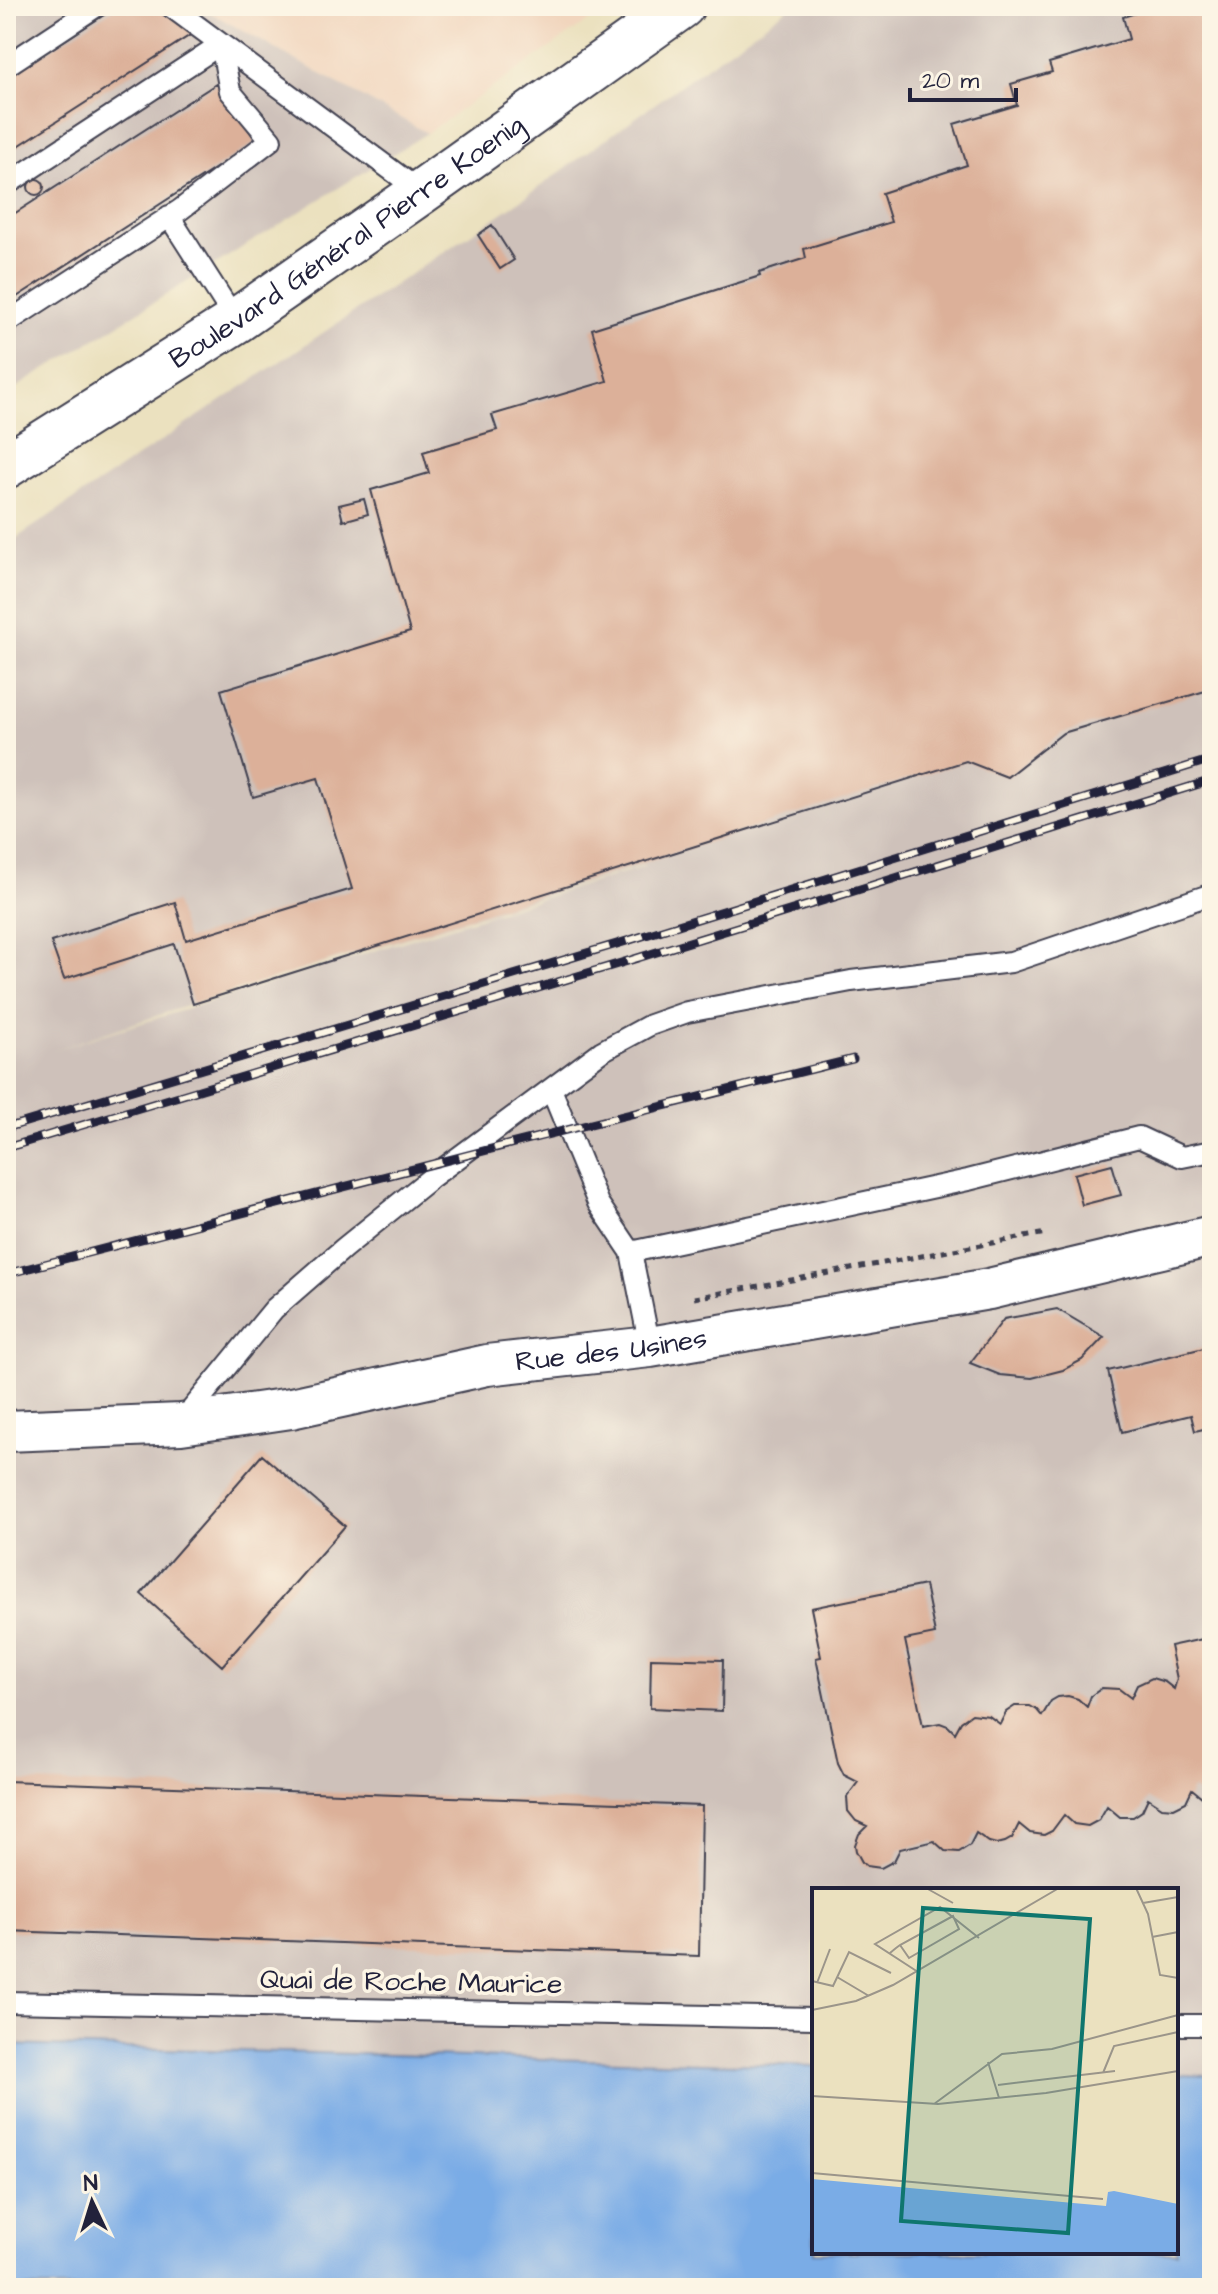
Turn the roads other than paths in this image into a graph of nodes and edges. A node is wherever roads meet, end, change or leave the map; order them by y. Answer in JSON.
{"nodes":[{"id":1,"x":97,"y":6,"type":"edge"},
{"id":2,"x":170,"y":6,"type":"edge"},
{"id":3,"x":682,"y":6,"type":"edge"},
{"id":4,"x":221,"y":44,"type":"junction"},
{"id":5,"x":6,"y":66,"type":"edge"},
{"id":6,"x":6,"y":185,"type":"edge"},
{"id":7,"x":421,"y":192,"type":"junction"},
{"id":8,"x":169,"y":216,"type":"junction"},
{"id":9,"x":236,"y":321,"type":"junction"},
{"id":10,"x":6,"y":323,"type":"edge"},
{"id":11,"x":6,"y":466,"type":"edge"},
{"id":12,"x":1212,"y":894,"type":"edge"},
{"id":13,"x":551,"y":1089,"type":"junction"},
{"id":14,"x":1212,"y":1151,"type":"edge"},
{"id":15,"x":1212,"y":1236,"type":"edge"},
{"id":16,"x":631,"y":1252,"type":"junction"},
{"id":17,"x":647,"y":1329,"type":"junction"},
{"id":18,"x":181,"y":1424,"type":"junction"},
{"id":19,"x":6,"y":1431,"type":"edge"},
{"id":20,"x":6,"y":2002,"type":"edge"},
{"id":21,"x":812,"y":2018,"type":"edge"},
{"id":22,"x":1178,"y":2025,"type":"edge"},
{"id":23,"x":1212,"y":2025,"type":"edge"}],
"edges":[{"from":1,"to":5,"type":"lane"},
{"from":2,"to":4,"type":"lane"},
{"from":3,"to":7,"type":"main road","name":"Boulevard Général Pierre Koenig"},
{"from":4,"to":6,"type":"lane"},
{"from":4,"to":7,"type":"lane"},
{"from":4,"to":8,"type":"lane"},
{"from":7,"to":9,"type":"main road","name":"Boulevard Général Pierre Koenig"},
{"from":8,"to":9,"type":"lane"},
{"from":8,"to":10,"type":"lane"},
{"from":9,"to":11,"type":"main road","name":"Boulevard Général Pierre Koenig"},
{"from":12,"to":13,"type":"lane"},
{"from":13,"to":16,"type":"lane"},
{"from":13,"to":18,"type":"lane"},
{"from":14,"to":16,"type":"lane"},
{"from":15,"to":17,"type":"street","name":"Rue des Usines"},
{"from":16,"to":17,"type":"lane"},
{"from":17,"to":18,"type":"street","name":"Rue des Usines"},
{"from":18,"to":19,"type":"street","name":"Rue des Usines"},
{"from":20,"to":21,"type":"lane","name":"Quai de Roche Maurice"},
{"from":22,"to":23,"type":"lane"}]}
